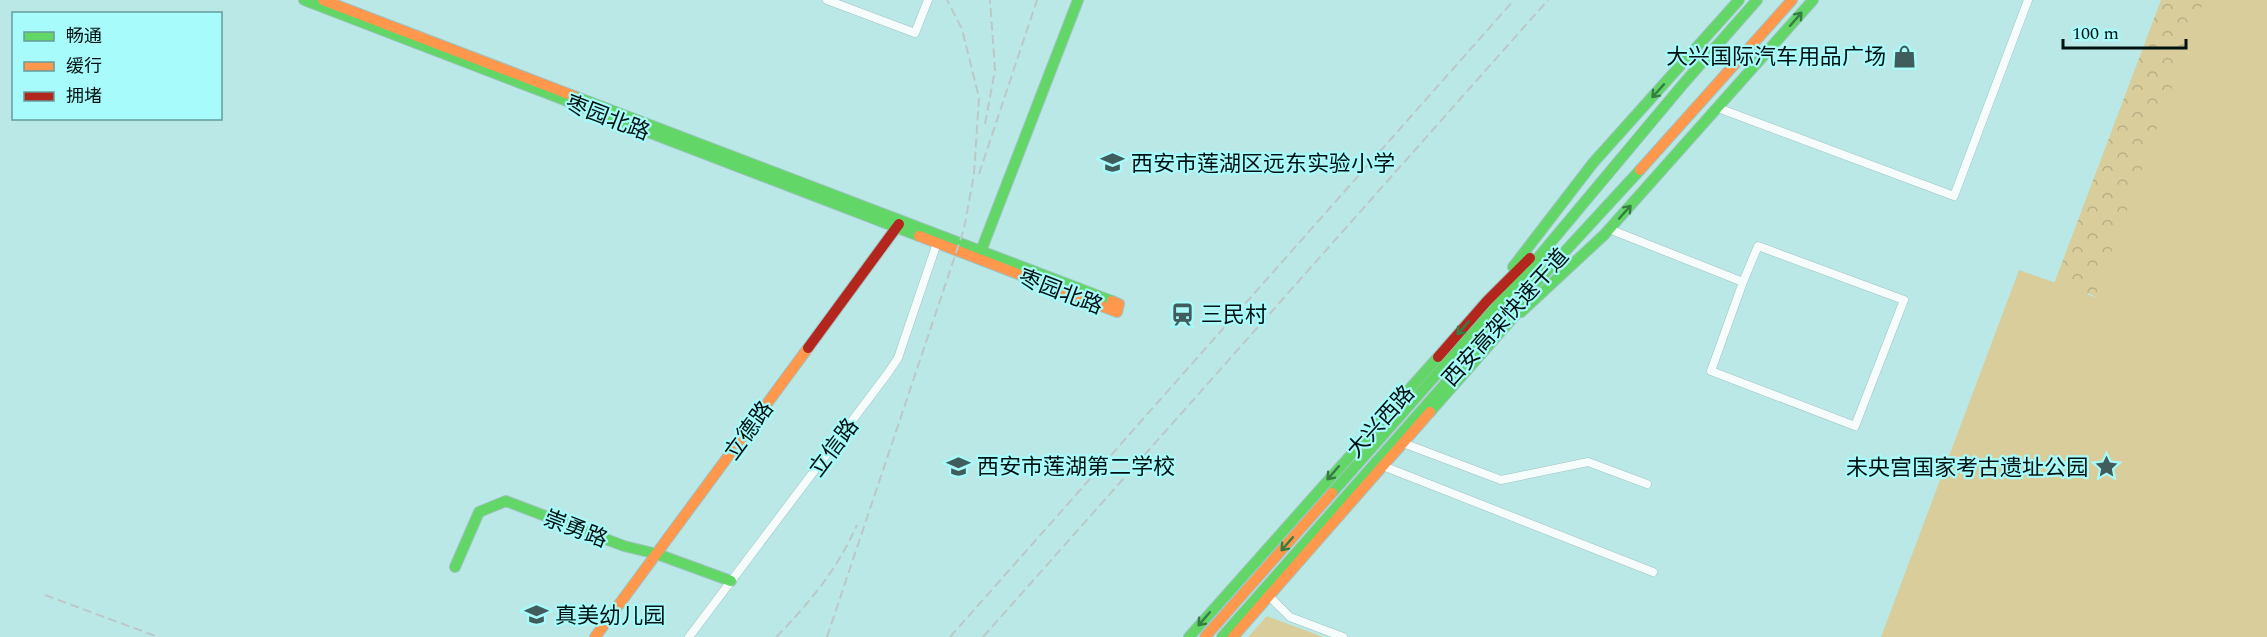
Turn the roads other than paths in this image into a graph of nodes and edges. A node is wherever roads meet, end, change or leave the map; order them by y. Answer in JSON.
{"nodes":[{"id":1,"x":304,"y":0,"type":"edge"},
{"id":2,"x":322,"y":0,"type":"edge"},
{"id":3,"x":827,"y":0,"type":"edge"},
{"id":4,"x":928,"y":0,"type":"edge"},
{"id":5,"x":1078,"y":0,"type":"edge"},
{"id":6,"x":1739,"y":0,"type":"edge"},
{"id":7,"x":1757,"y":0,"type":"edge"},
{"id":8,"x":1792,"y":0,"type":"edge"},
{"id":9,"x":1813,"y":0,"type":"edge"},
{"id":10,"x":2028,"y":0,"type":"edge"},
{"id":11,"x":1718,"y":108,"type":"junction"},
{"id":12,"x":1577,"y":211,"type":"junction"},
{"id":13,"x":1591,"y":221,"type":"junction"},
{"id":14,"x":898,"y":225,"type":"junction"},
{"id":15,"x":1610,"y":229,"type":"junction"},
{"id":16,"x":938,"y":240,"type":"junction"},
{"id":17,"x":979,"y":255,"type":"junction"},
{"id":18,"x":1743,"y":282,"type":"junction"},
{"id":19,"x":1487,"y":301,"type":"junction"},
{"id":20,"x":1507,"y":325,"type":"junction"},
{"id":21,"x":1403,"y":443,"type":"junction"},
{"id":22,"x":1383,"y":466,"type":"junction"},
{"id":23,"x":1647,"y":484,"type":"dead end"},
{"id":24,"x":657,"y":554,"type":"junction"},
{"id":25,"x":455,"y":567,"type":"dead end"},
{"id":26,"x":1653,"y":572,"type":"dead end"},
{"id":27,"x":731,"y":581,"type":"junction"},
{"id":28,"x":1269,"y":596,"type":"junction"},
{"id":29,"x":595,"y":637,"type":"edge"},
{"id":30,"x":689,"y":637,"type":"edge"},
{"id":31,"x":1189,"y":637,"type":"edge"},
{"id":32,"x":1205,"y":637,"type":"edge"},
{"id":33,"x":1222,"y":637,"type":"edge"},
{"id":34,"x":1233,"y":637,"type":"edge"},
{"id":35,"x":1343,"y":637,"type":"edge"}],
"edges":[{"from":1,"to":14,"type":"main road","name":"枣园北路"},
{"from":2,"to":14,"type":"main road","name":"枣园北路"},
{"from":3,"to":4,"type":"street"},
{"from":5,"to":17,"type":"main road"},
{"from":6,"to":19,"type":"main road","one_way":true},
{"from":7,"to":12,"type":"main road","name":"西安高架快速干道"},
{"from":8,"to":13,"type":"main road","name":"西安高架快速干道"},
{"from":11,"to":9,"type":"main road","one_way":true},
{"from":10,"to":11,"type":"street"},
{"from":15,"to":11,"type":"main road","one_way":true},
{"from":12,"to":19,"type":"main road","name":"大兴西路"},
{"from":12,"to":32,"type":"main road","name":"西安高架快速干道","one_way":true},
{"from":13,"to":20,"type":"main road","name":"大兴西路"},
{"from":13,"to":33,"type":"main road","name":"西安高架快速干道"},
{"from":14,"to":16,"type":"main road","name":"枣园北路"},
{"from":14,"to":24,"type":"main road","name":"立德路"},
{"from":15,"to":18,"type":"street"},
{"from":15,"to":20,"type":"main road"},
{"from":16,"to":17,"type":"main road","name":"枣园北路"},
{"from":16,"to":27,"type":"street","name":"立信路"},
{"from":17,"to":17,"type":"main road","name":"枣园北路"},
{"from":18,"to":18,"type":"street"},
{"from":19,"to":31,"type":"main road","name":"大兴西路","one_way":true},
{"from":20,"to":21,"type":"main road","name":"大兴西路"},
{"from":21,"to":22,"type":"main road","name":"大兴西路"},
{"from":21,"to":23,"type":"street"},
{"from":22,"to":26,"type":"street"},
{"from":22,"to":28,"type":"main road","name":"大兴西路"},
{"from":24,"to":25,"type":"main road","name":"崇勇路"},
{"from":24,"to":27,"type":"main road","name":"崇勇路"},
{"from":24,"to":29,"type":"main road","name":"立德路"},
{"from":27,"to":30,"type":"street","name":"立信路"},
{"from":28,"to":34,"type":"main road","name":"大兴西路"},
{"from":28,"to":35,"type":"street"}]}
